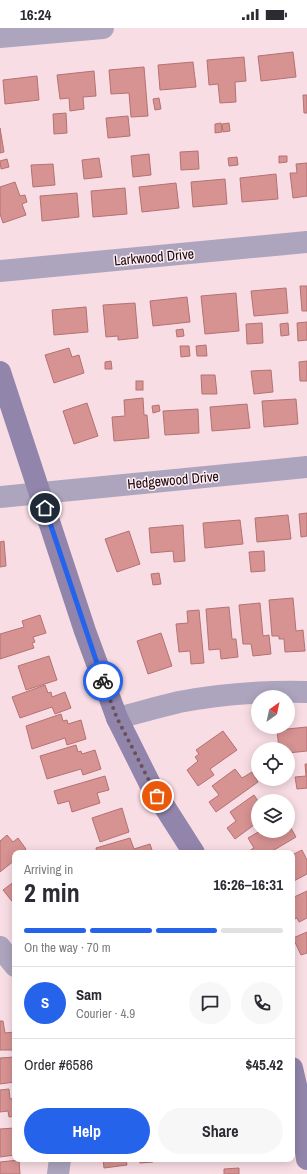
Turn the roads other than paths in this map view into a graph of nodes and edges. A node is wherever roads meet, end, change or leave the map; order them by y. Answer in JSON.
{"nodes":[{"id":1,"x":104,"y":28,"type":"edge"},
{"id":2,"x":0,"y":37,"type":"edge"},
{"id":3,"x":307,"y":242,"type":"edge"},
{"id":4,"x":0,"y":271,"type":"edge"},
{"id":5,"x":0,"y":372,"type":"edge"},
{"id":6,"x":307,"y":467,"type":"edge"},
{"id":7,"x":40,"y":493,"type":"junction"},
{"id":8,"x":0,"y":497,"type":"edge"},
{"id":9,"x":307,"y":692,"type":"edge"},
{"id":10,"x":117,"y":718,"type":"junction"},
{"id":11,"x":192,"y":850,"type":"edge"},
{"id":12,"x":0,"y":947,"type":"edge"},
{"id":13,"x":12,"y":962,"type":"edge"},
{"id":14,"x":295,"y":1081,"type":"edge"},
{"id":15,"x":307,"y":1159,"type":"edge"},
{"id":16,"x":60,"y":1162,"type":"edge"},
{"id":17,"x":58,"y":1174,"type":"edge"}],
"edges":[{"from":1,"to":2,"type":"street"},
{"from":3,"to":4,"type":"street","name":"Larkwood Drive"},
{"from":5,"to":7,"type":"street"},
{"from":6,"to":7,"type":"street","name":"Hedgewood Drive"},
{"from":7,"to":8,"type":"street","name":"Hedgewood Drive"},
{"from":7,"to":10,"type":"street"},
{"from":9,"to":10,"type":"street"},
{"from":10,"to":11,"type":"street"},
{"from":12,"to":13,"type":"street"},
{"from":14,"to":15,"type":"street"},
{"from":16,"to":17,"type":"street"}]}
